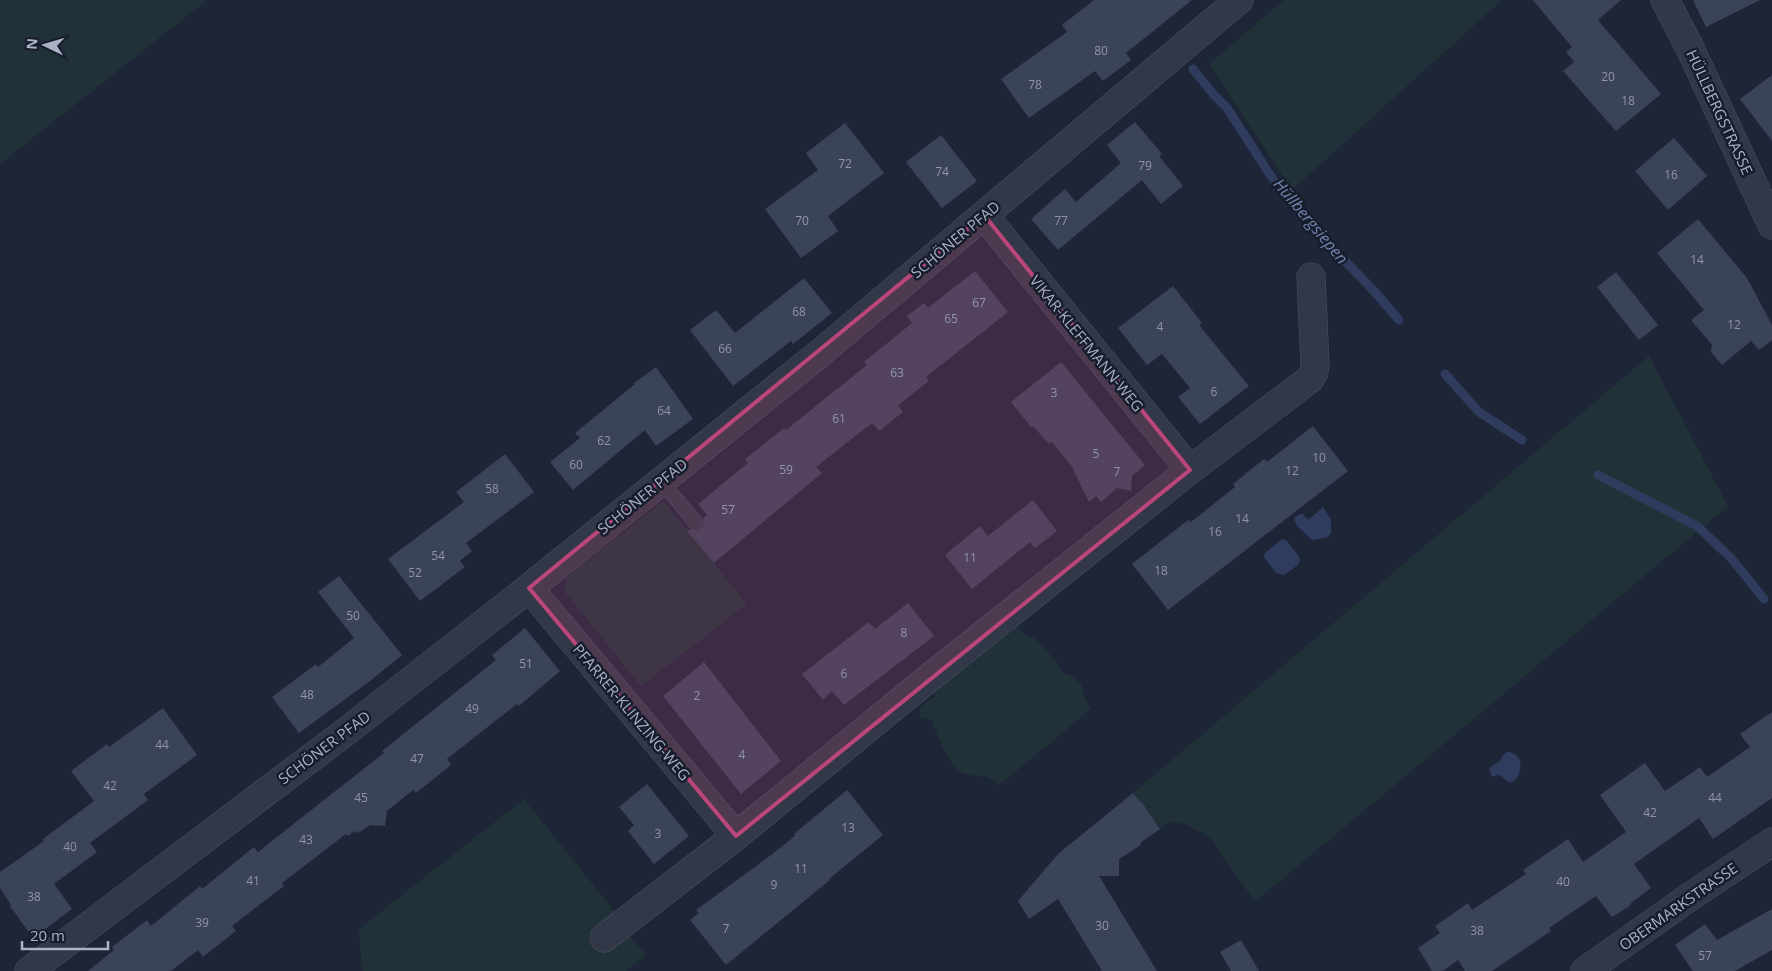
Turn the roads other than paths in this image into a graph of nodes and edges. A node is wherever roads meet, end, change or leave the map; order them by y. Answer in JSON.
{"nodes":[{"id":1,"x":1239,"y":0,"type":"edge"},
{"id":2,"x":1665,"y":0,"type":"edge"},
{"id":3,"x":984,"y":215,"type":"junction"},
{"id":4,"x":1772,"y":225,"type":"edge"},
{"id":5,"x":1311,"y":277,"type":"dead end"},
{"id":6,"x":1190,"y":470,"type":"junction"},
{"id":7,"x":661,"y":481,"type":"junction"},
{"id":8,"x":696,"y":523,"type":"dead end"},
{"id":9,"x":529,"y":588,"type":"junction"},
{"id":10,"x":736,"y":836,"type":"junction"},
{"id":11,"x":1772,"y":842,"type":"edge"},
{"id":12,"x":604,"y":938,"type":"dead end"},
{"id":13,"x":29,"y":971,"type":"edge"},
{"id":14,"x":1586,"y":971,"type":"edge"}],
"edges":[{"from":1,"to":3,"type":"street","name":"SCHÖNER PFAD"},
{"from":2,"to":4,"type":"street","name":"HÜLLBERGSTRASSE"},
{"from":3,"to":6,"type":"street","name":"VIKAR-KLEFFMANN-WEG"},
{"from":3,"to":7,"type":"street","name":"SCHÖNER PFAD"},
{"from":5,"to":6,"type":"street"},
{"from":6,"to":10,"type":"street"},
{"from":7,"to":8,"type":"lane"},
{"from":7,"to":9,"type":"street","name":"SCHÖNER PFAD"},
{"from":9,"to":10,"type":"street","name":"PFARRER-KLINZING-WEG"},
{"from":9,"to":13,"type":"street","name":"SCHÖNER PFAD"},
{"from":10,"to":12,"type":"street"},
{"from":11,"to":14,"type":"street","name":"OBERMARKSTRASSE"}]}
